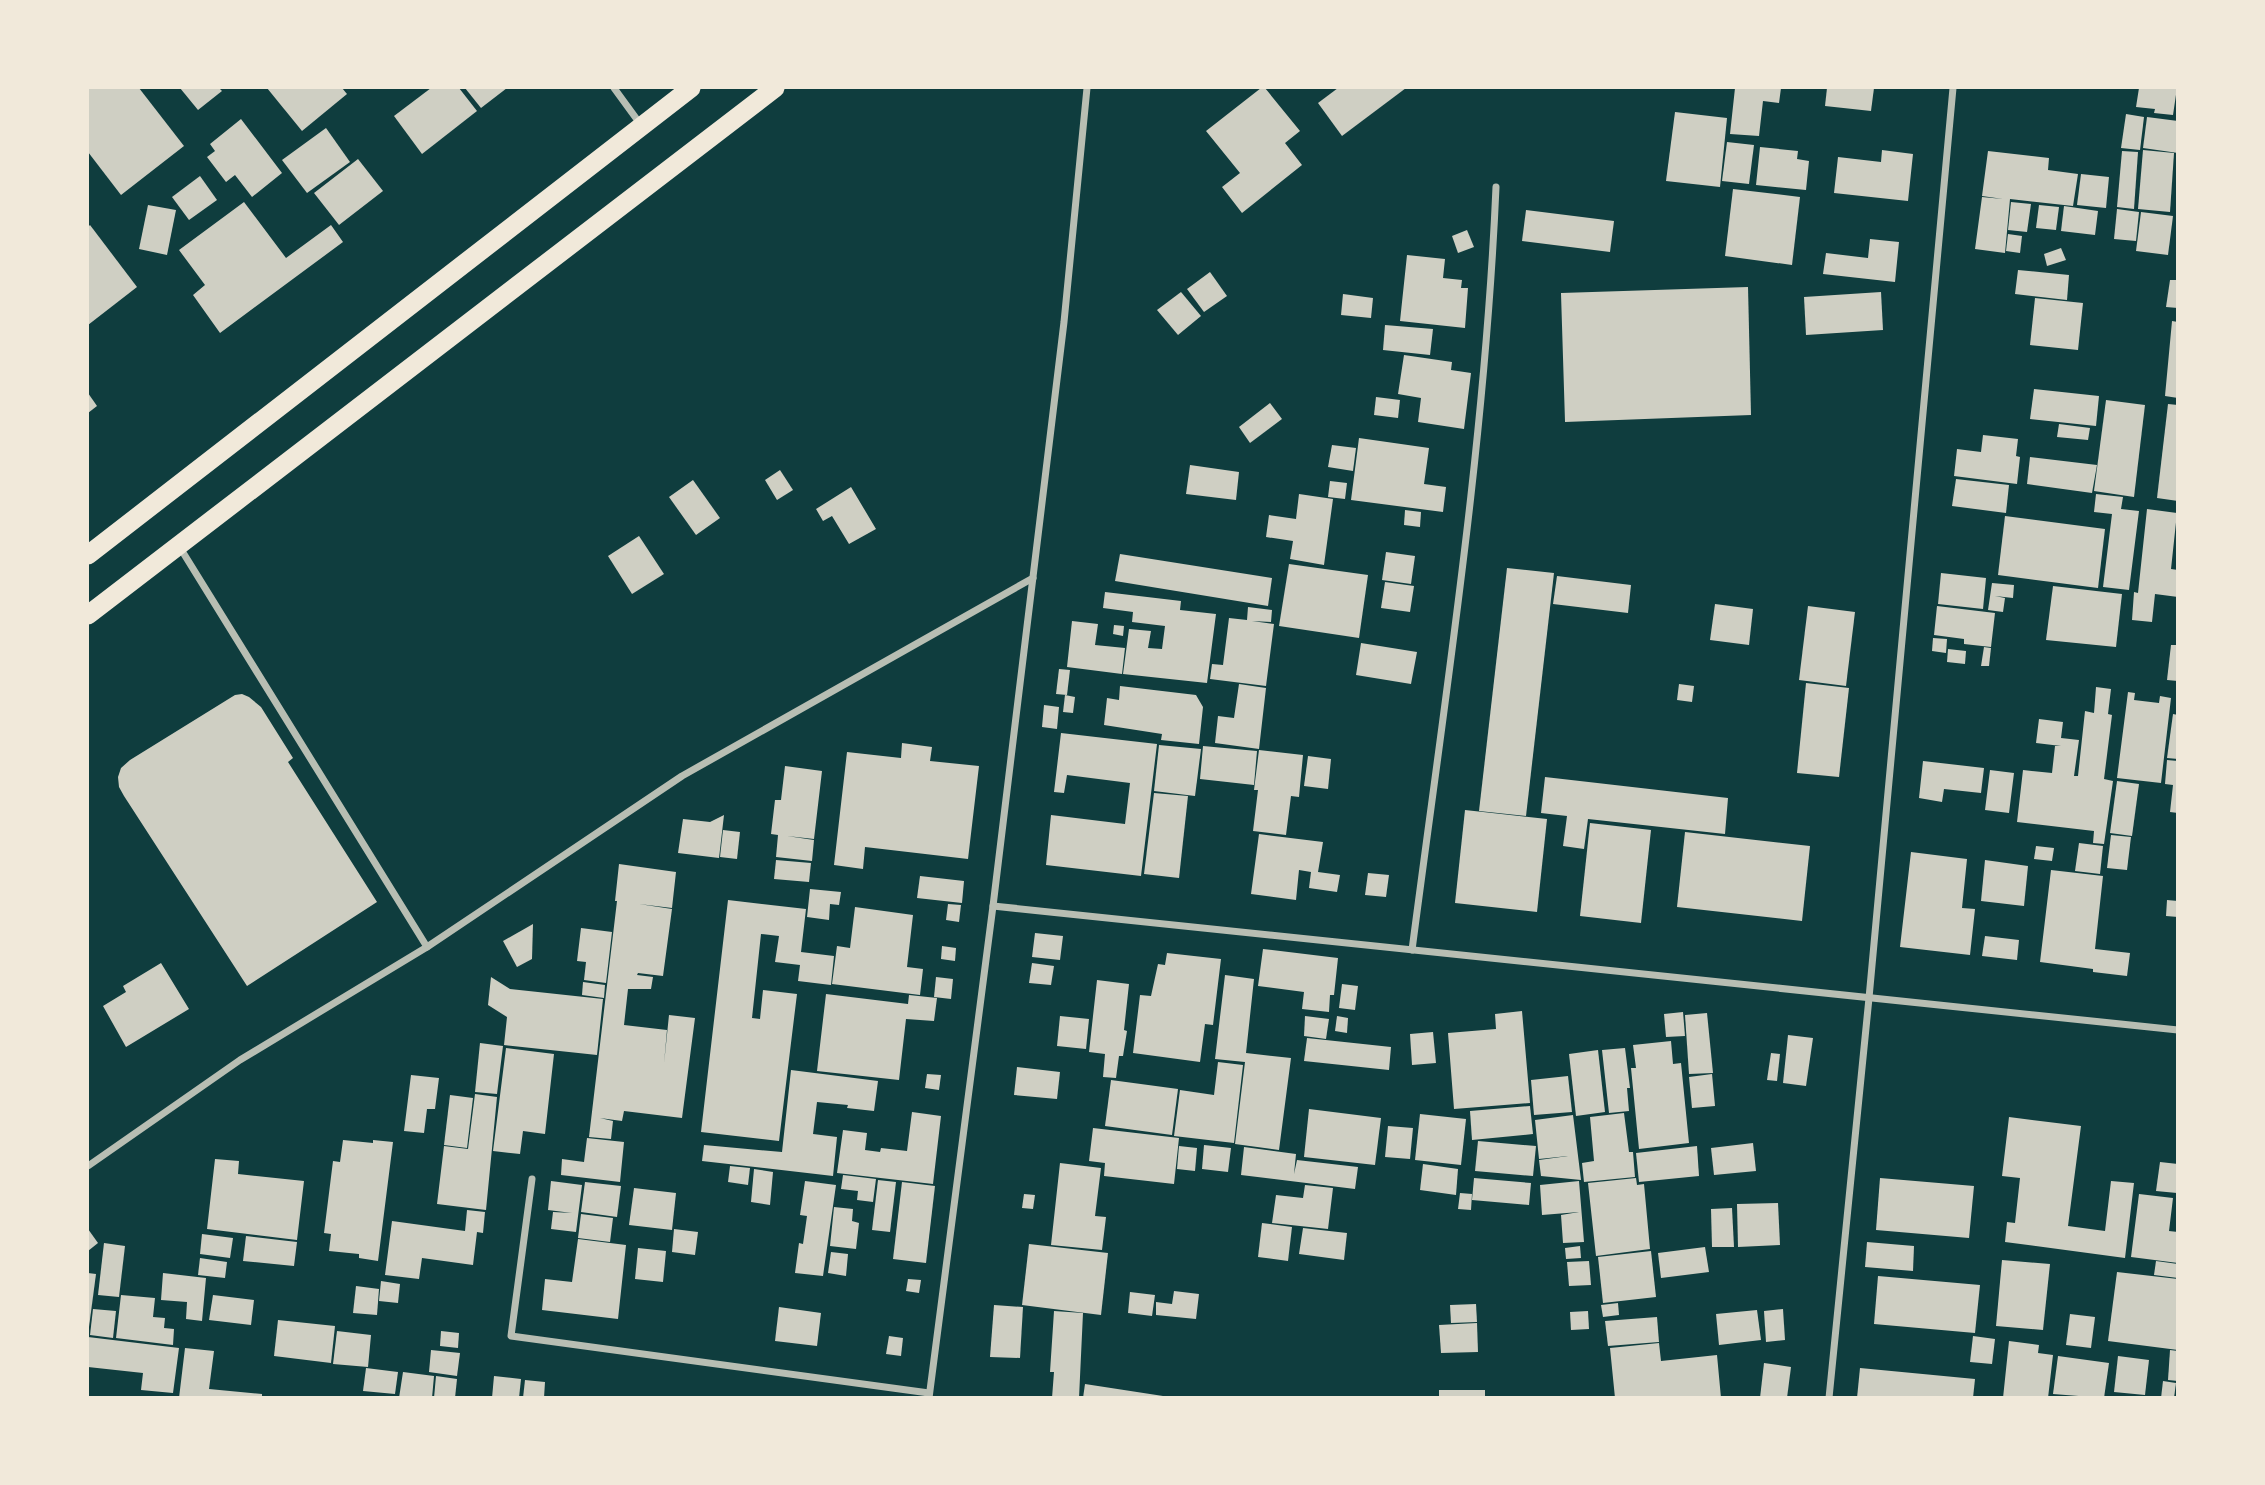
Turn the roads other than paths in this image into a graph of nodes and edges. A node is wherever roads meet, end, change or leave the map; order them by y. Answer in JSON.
{"nodes":[{"id":1,"x":614,"y":88,"type":"edge"},
{"id":2,"x":691,"y":88,"type":"edge"},
{"id":3,"x":775,"y":88,"type":"edge"},
{"id":4,"x":1087,"y":88,"type":"edge"},
{"id":5,"x":1953,"y":88,"type":"edge"},
{"id":6,"x":641,"y":126,"type":"junction"},
{"id":7,"x":1496,"y":187,"type":"dead end"},
{"id":8,"x":179,"y":545,"type":"junction"},
{"id":9,"x":88,"y":555,"type":"edge"},
{"id":10,"x":1032,"y":578,"type":"junction"},
{"id":11,"x":88,"y":615,"type":"edge"},
{"id":12,"x":993,"y":906,"type":"junction"},
{"id":13,"x":427,"y":947,"type":"junction"},
{"id":14,"x":1412,"y":950,"type":"junction"},
{"id":15,"x":1869,"y":998,"type":"junction"},
{"id":16,"x":2178,"y":1030,"type":"edge"},
{"id":17,"x":88,"y":1166,"type":"edge"},
{"id":18,"x":532,"y":1179,"type":"dead end"},
{"id":19,"x":929,"y":1395,"type":"edge"},
{"id":20,"x":1829,"y":1398,"type":"edge"}],
"edges":[{"from":1,"to":6,"type":"street"},
{"from":2,"to":6,"type":"highway"},
{"from":3,"to":8,"type":"highway"},
{"from":4,"to":10,"type":"street"},
{"from":5,"to":15,"type":"street"},
{"from":6,"to":9,"type":"highway"},
{"from":7,"to":14,"type":"street"},
{"from":8,"to":11,"type":"highway"},
{"from":8,"to":13,"type":"street"},
{"from":10,"to":12,"type":"street"},
{"from":10,"to":13,"type":"street"},
{"from":12,"to":14,"type":"street"},
{"from":12,"to":19,"type":"street"},
{"from":13,"to":17,"type":"street"},
{"from":14,"to":15,"type":"street"},
{"from":15,"to":16,"type":"street"},
{"from":15,"to":20,"type":"street"},
{"from":18,"to":19,"type":"street"}]}
